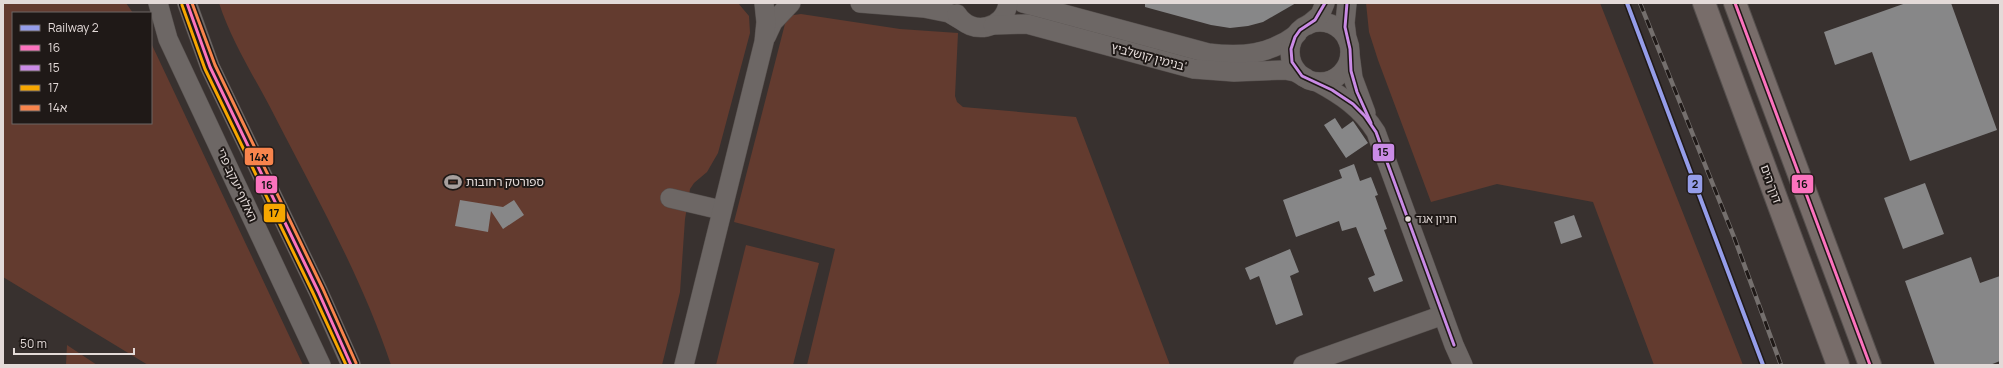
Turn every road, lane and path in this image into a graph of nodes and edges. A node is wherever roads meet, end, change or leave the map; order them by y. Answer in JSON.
{"nodes":[{"id":1,"x":158,"y":3,"type":"edge"},
{"id":2,"x":187,"y":3,"type":"edge"},
{"id":3,"x":764,"y":3,"type":"edge"},
{"id":4,"x":791,"y":3,"type":"edge"},
{"id":5,"x":860,"y":3,"type":"edge"},
{"id":6,"x":954,"y":3,"type":"edge"},
{"id":7,"x":1008,"y":3,"type":"edge"},
{"id":8,"x":1023,"y":3,"type":"edge"},
{"id":9,"x":1325,"y":3,"type":"edge"},
{"id":10,"x":1347,"y":3,"type":"edge"},
{"id":11,"x":1704,"y":3,"type":"edge"},
{"id":12,"x":1735,"y":3,"type":"edge"},
{"id":13,"x":964,"y":22,"type":"junction"},
{"id":14,"x":993,"y":25,"type":"junction"},
{"id":15,"x":1302,"y":29,"type":"junction"},
{"id":16,"x":764,"y":42,"type":"junction"},
{"id":17,"x":1348,"y":46,"type":"junction"},
{"id":18,"x":1311,"y":80,"type":"junction"},
{"id":19,"x":1371,"y":123,"type":"junction"},
{"id":20,"x":670,"y":198,"type":"dead end"},
{"id":21,"x":721,"y":210,"type":"junction"},
{"id":22,"x":1443,"y":315,"type":"junction"},
{"id":23,"x":321,"y":365,"type":"edge"},
{"id":24,"x":351,"y":365,"type":"edge"},
{"id":25,"x":684,"y":365,"type":"edge"},
{"id":26,"x":1303,"y":365,"type":"edge"},
{"id":27,"x":1463,"y":365,"type":"edge"},
{"id":28,"x":1838,"y":365,"type":"edge"},
{"id":29,"x":1870,"y":365,"type":"edge"}],
"edges":[{"from":1,"to":23,"type":"street","name":"האלוף יעקב פרי"},
{"from":2,"to":24,"type":"street"},
{"from":3,"to":16,"type":"street"},
{"from":4,"to":16,"type":"street"},
{"from":5,"to":13,"type":"street"},
{"from":6,"to":13,"type":"street"},
{"from":7,"to":14,"type":"street"},
{"from":8,"to":15,"type":"street","name":"בנימין קושלביץ'"},
{"from":9,"to":15,"type":"street"},
{"from":10,"to":17,"type":"street","name":"בנימין קושלביץ'"},
{"from":11,"to":28,"type":"main road","name":"דרך הים"},
{"from":12,"to":29,"type":"main road"},
{"from":13,"to":14,"type":"street","name":"בנימין קושלביץ'"},
{"from":14,"to":18,"type":"street","name":"בנימין קושלביץ'"},
{"from":15,"to":17,"type":"street"},
{"from":15,"to":18,"type":"street"},
{"from":16,"to":21,"type":"street"},
{"from":17,"to":18,"type":"street"},
{"from":17,"to":19,"type":"street","name":"בנימין קושלביץ'"},
{"from":18,"to":19,"type":"street","name":"בנימין קושלביץ'"},
{"from":19,"to":22,"type":"street","name":"בנימין קושלביץ'"},
{"from":20,"to":21,"type":"street"},
{"from":21,"to":25,"type":"street"},
{"from":22,"to":26,"type":"street"},
{"from":22,"to":27,"type":"street","name":"בנימין קושלביץ'"}]}
